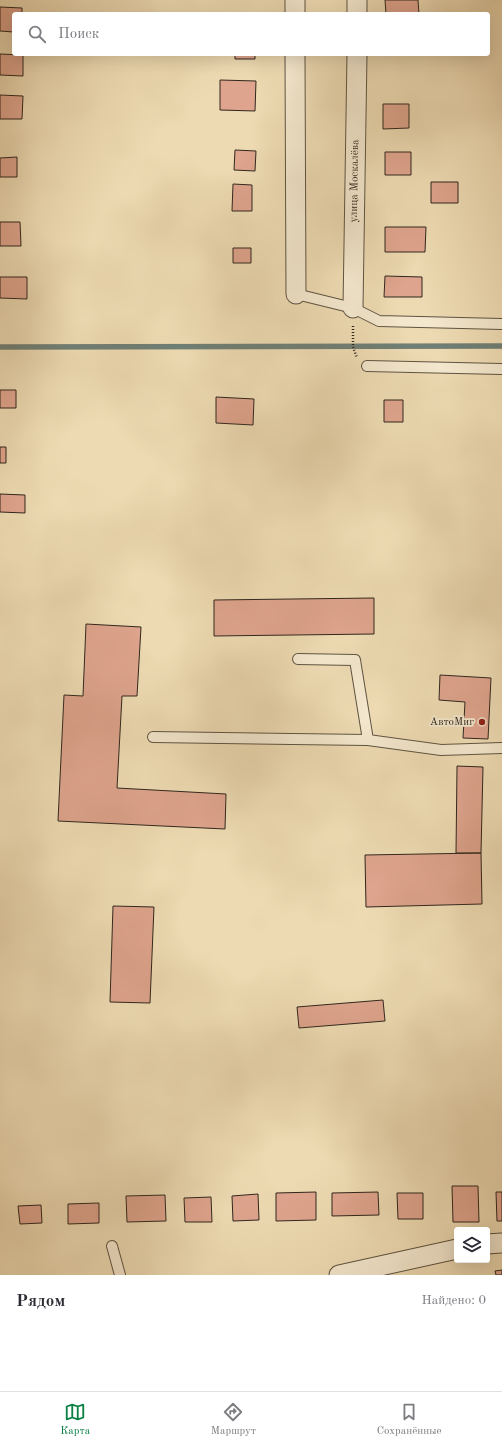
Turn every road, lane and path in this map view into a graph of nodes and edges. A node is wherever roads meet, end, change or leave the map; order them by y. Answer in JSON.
{"nodes":[{"id":1,"x":295,"y":0,"type":"edge"},
{"id":2,"x":357,"y":0,"type":"edge"},
{"id":3,"x":295,"y":12,"type":"edge"},
{"id":4,"x":357,"y":12,"type":"edge"},
{"id":5,"x":295,"y":56,"type":"edge"},
{"id":6,"x":356,"y":56,"type":"edge"},
{"id":7,"x":296,"y":294,"type":"joint"},
{"id":8,"x":353,"y":308,"type":"junction"},
{"id":9,"x":502,"y":324,"type":"edge"},
{"id":10,"x":367,"y":366,"type":"joint"},
{"id":11,"x":502,"y":369,"type":"edge"},
{"id":12,"x":298,"y":659,"type":"dead end"},
{"id":13,"x":153,"y":737,"type":"dead end"},
{"id":14,"x":368,"y":740,"type":"junction"},
{"id":15,"x":502,"y":748,"type":"edge"},
{"id":16,"x":502,"y":1243,"type":"edge"},
{"id":17,"x":490,"y":1244,"type":"edge"},
{"id":18,"x":112,"y":1246,"type":"dead end"},
{"id":19,"x":454,"y":1250,"type":"edge"},
{"id":20,"x":120,"y":1275,"type":"edge"},
{"id":21,"x":339,"y":1275,"type":"edge"}],
"edges":[{"from":1,"to":3,"type":"street"},
{"from":2,"to":4,"type":"street"},
{"from":5,"to":7,"type":"street"},
{"from":6,"to":8,"type":"street","name":"улица Москалёва"},
{"from":7,"to":8,"type":"lane"},
{"from":8,"to":9,"type":"lane"},
{"from":8,"to":10,"type":"path"},
{"from":10,"to":11,"type":"lane"},
{"from":12,"to":14,"type":"lane"},
{"from":13,"to":14,"type":"lane"},
{"from":14,"to":15,"type":"lane"},
{"from":16,"to":17,"type":"street"},
{"from":18,"to":20,"type":"lane"},
{"from":19,"to":21,"type":"street"}]}
